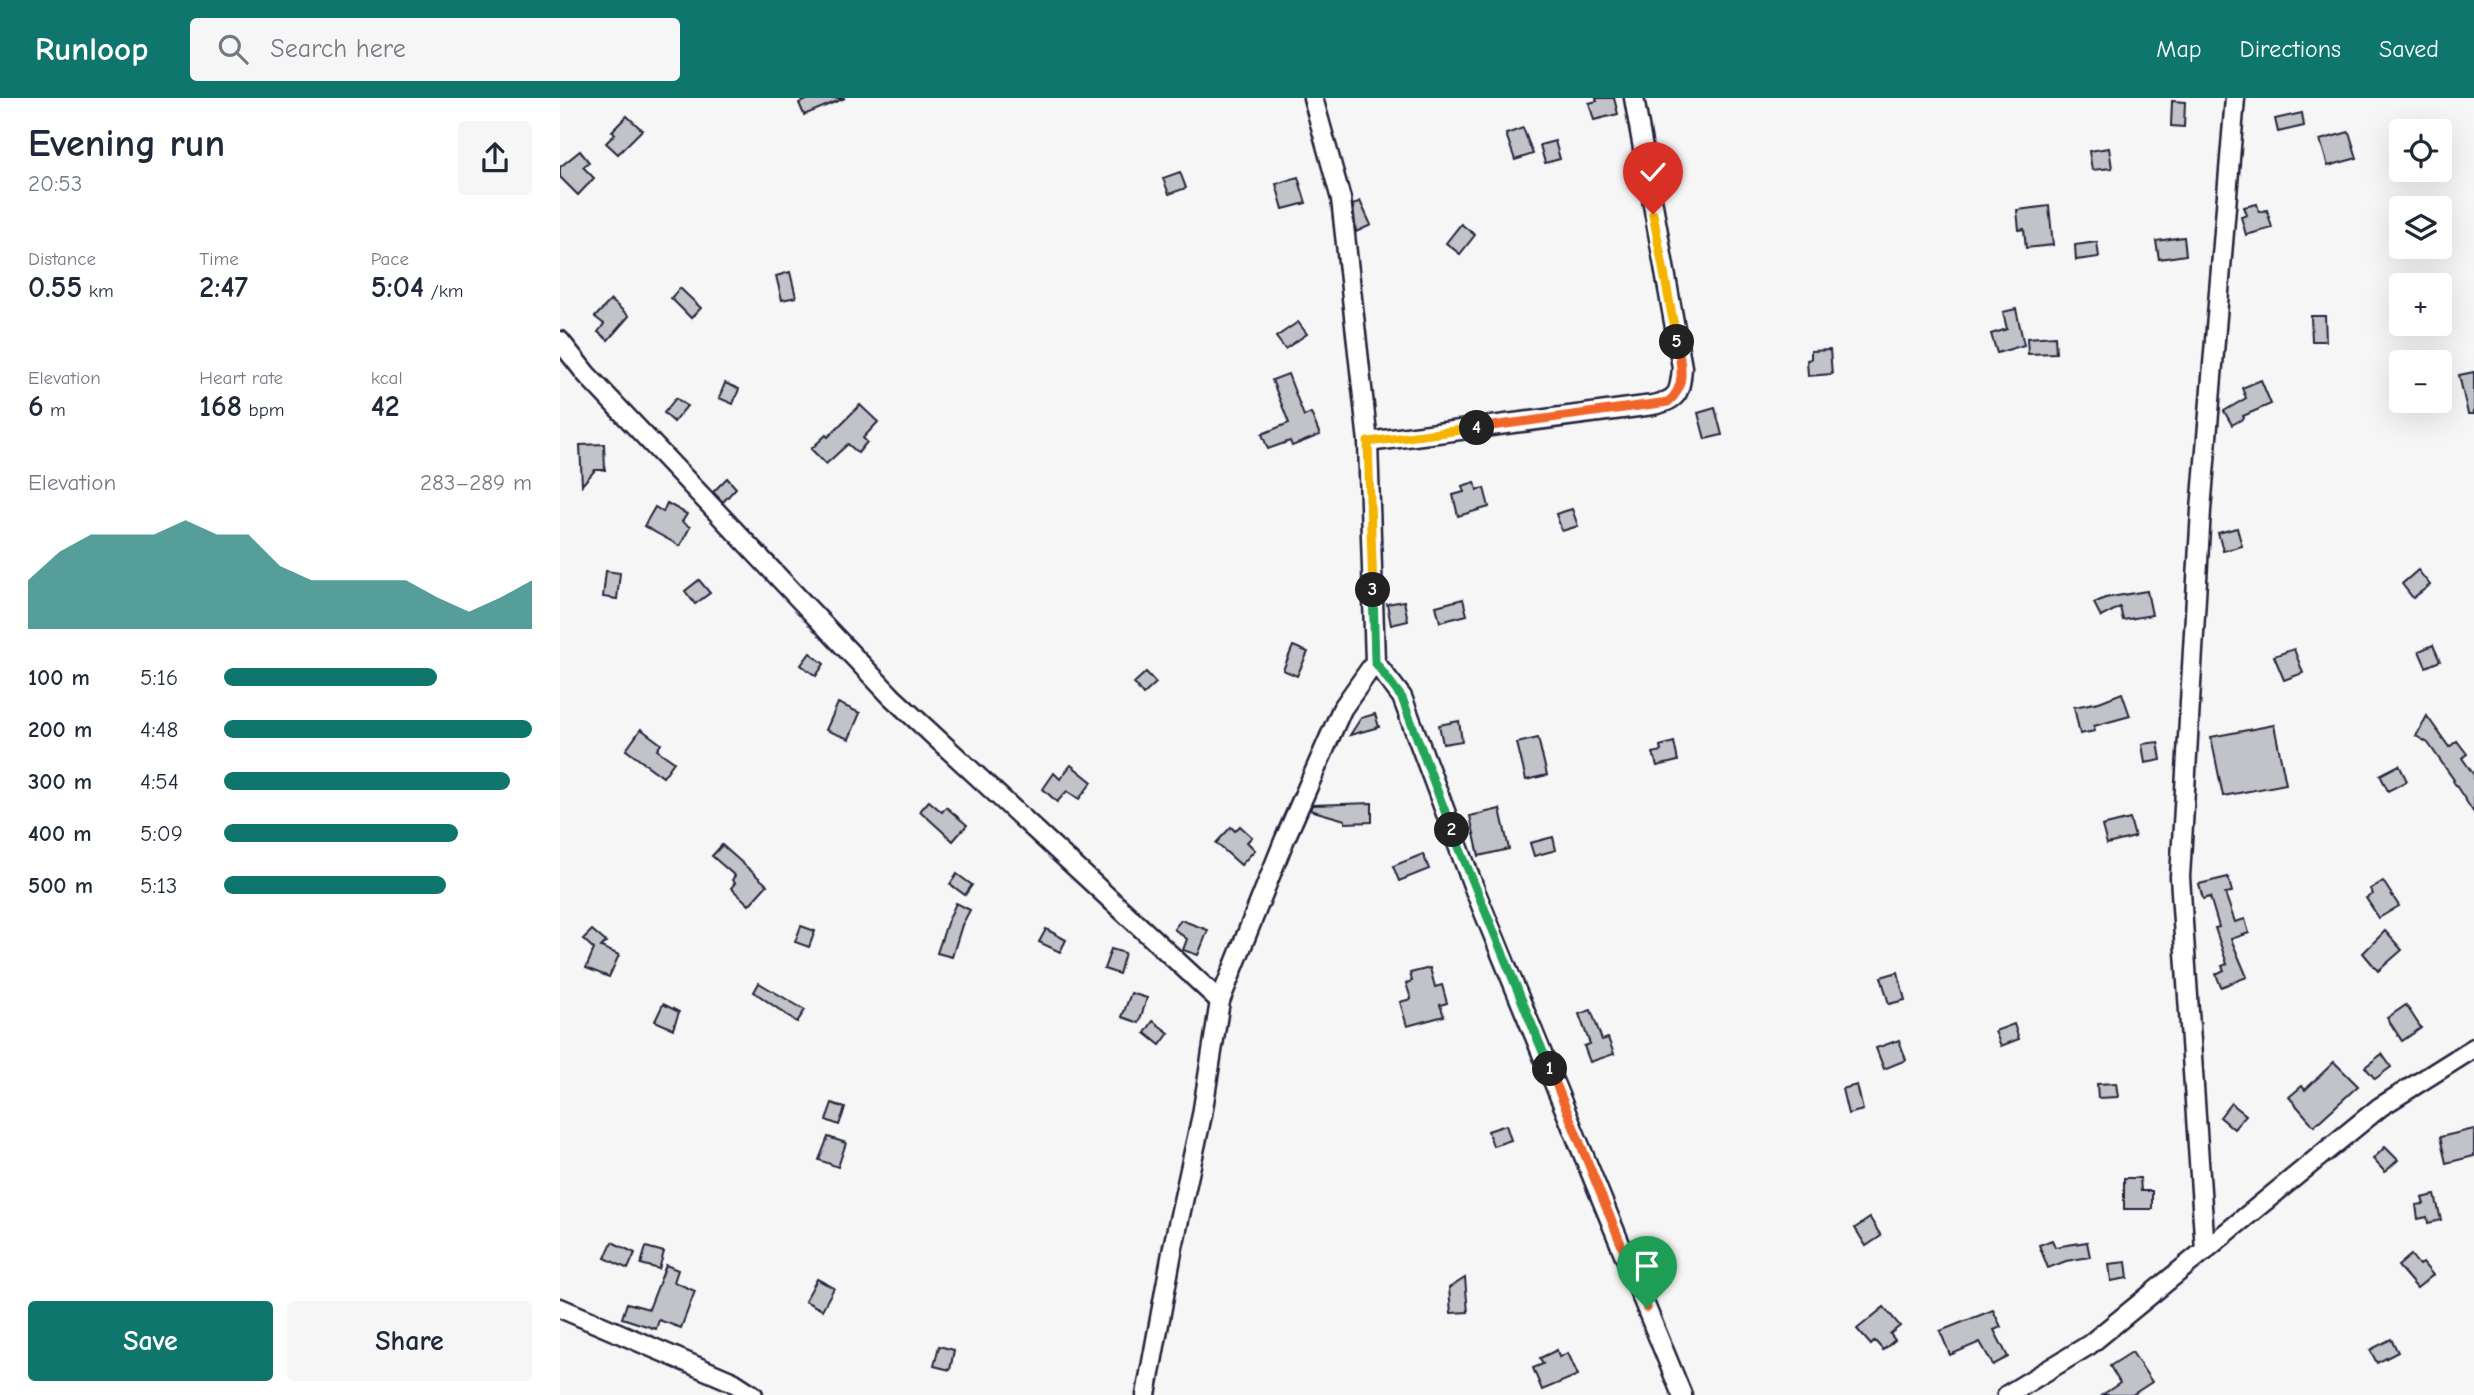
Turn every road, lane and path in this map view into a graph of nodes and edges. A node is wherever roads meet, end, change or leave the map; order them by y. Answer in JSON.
{"nodes":[{"id":1,"x":1313,"y":98,"type":"edge"},
{"id":2,"x":1634,"y":98,"type":"edge"},
{"id":3,"x":2235,"y":98,"type":"edge"},
{"id":4,"x":560,"y":341,"type":"edge"},
{"id":5,"x":1368,"y":442,"type":"junction"},
{"id":6,"x":1375,"y":662,"type":"junction"},
{"id":7,"x":1220,"y":1001,"type":"junction"},
{"id":8,"x":2474,"y":1048,"type":"edge"},
{"id":9,"x":2205,"y":1251,"type":"junction"},
{"id":10,"x":560,"y":1308,"type":"edge"},
{"id":11,"x":753,"y":1395,"type":"edge"},
{"id":12,"x":1146,"y":1395,"type":"edge"},
{"id":13,"x":1682,"y":1395,"type":"edge"},
{"id":14,"x":2007,"y":1395,"type":"edge"}],
"edges":[{"from":1,"to":5,"type":"street"},
{"from":2,"to":5,"type":"street"},
{"from":3,"to":9,"type":"street"},
{"from":4,"to":7,"type":"street"},
{"from":5,"to":6,"type":"street"},
{"from":6,"to":7,"type":"street"},
{"from":6,"to":13,"type":"street"},
{"from":7,"to":12,"type":"street"},
{"from":8,"to":9,"type":"street"},
{"from":9,"to":14,"type":"street"},
{"from":10,"to":11,"type":"street"}]}
